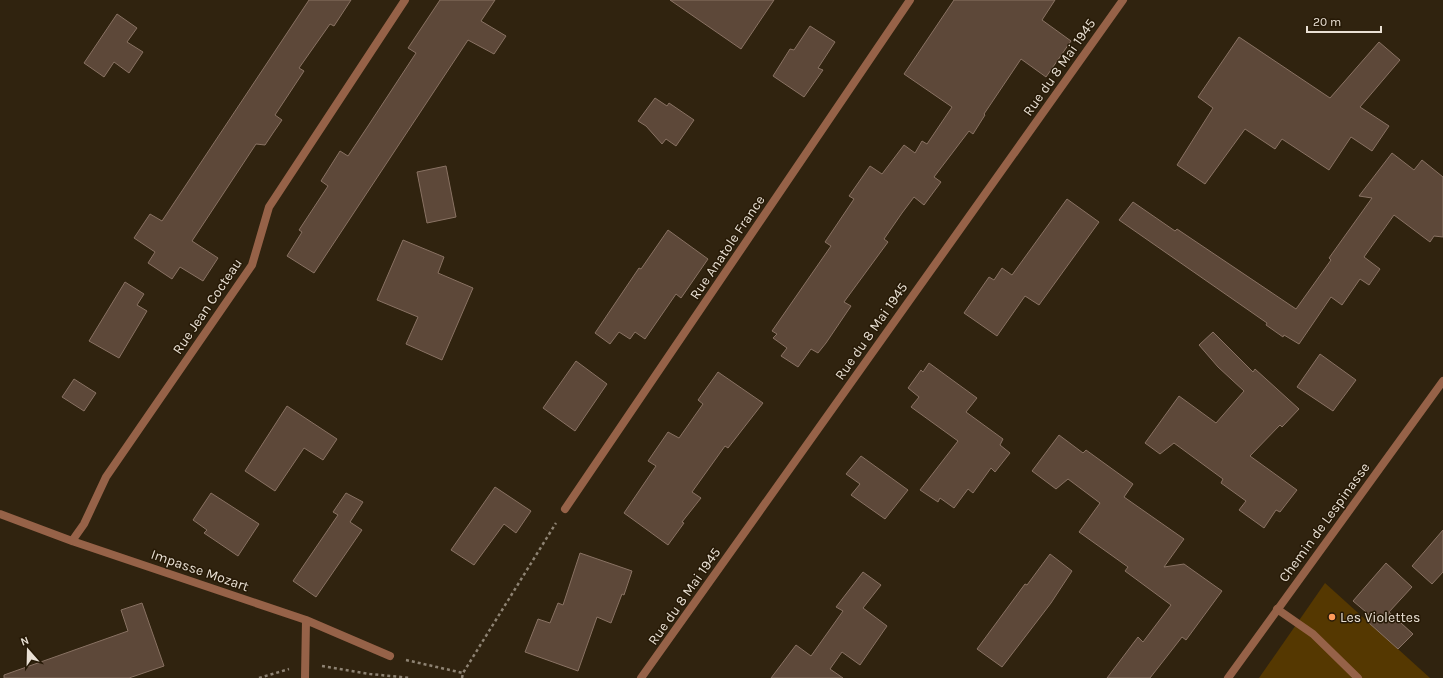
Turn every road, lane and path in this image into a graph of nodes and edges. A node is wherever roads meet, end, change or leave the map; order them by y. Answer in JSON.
{"nodes":[{"id":1,"x":405,"y":0,"type":"edge"},
{"id":2,"x":910,"y":0,"type":"edge"},
{"id":3,"x":1123,"y":0,"type":"edge"},
{"id":4,"x":1443,"y":381,"type":"edge"},
{"id":5,"x":565,"y":509,"type":"joint"},
{"id":6,"x":0,"y":514,"type":"edge"},
{"id":7,"x":72,"y":541,"type":"junction"},
{"id":8,"x":1277,"y":609,"type":"junction"},
{"id":9,"x":306,"y":620,"type":"junction"},
{"id":10,"x":390,"y":656,"type":"joint"},
{"id":11,"x":304,"y":666,"type":"junction"},
{"id":12,"x":463,"y":673,"type":"junction"},
{"id":13,"x":259,"y":678,"type":"edge"},
{"id":14,"x":305,"y":678,"type":"edge"},
{"id":15,"x":411,"y":678,"type":"edge"},
{"id":16,"x":462,"y":678,"type":"edge"},
{"id":17,"x":641,"y":678,"type":"edge"},
{"id":18,"x":1228,"y":678,"type":"edge"},
{"id":19,"x":1358,"y":678,"type":"edge"}],
"edges":[{"from":1,"to":7,"type":"street","name":"Rue Jean Cocteau"},
{"from":2,"to":5,"type":"street","name":"Rue Anatole France"},
{"from":3,"to":17,"type":"street","name":"Rue du 8 Mai 1945"},
{"from":4,"to":8,"type":"street","name":"Chemin de Lespinasse"},
{"from":5,"to":12,"type":"path"},
{"from":6,"to":7,"type":"street","name":"Impasse Mozart"},
{"from":7,"to":9,"type":"street","name":"Impasse Mozart"},
{"from":8,"to":18,"type":"street","name":"Chemin de Lespinasse"},
{"from":8,"to":19,"type":"street"},
{"from":9,"to":10,"type":"street","name":"Impasse Mozart"},
{"from":9,"to":11,"type":"street"},
{"from":10,"to":12,"type":"path"},
{"from":11,"to":13,"type":"path"},
{"from":11,"to":14,"type":"street"},
{"from":11,"to":15,"type":"path"},
{"from":12,"to":16,"type":"path"}]}
